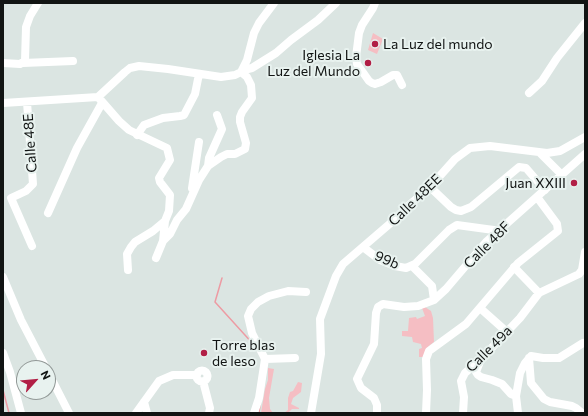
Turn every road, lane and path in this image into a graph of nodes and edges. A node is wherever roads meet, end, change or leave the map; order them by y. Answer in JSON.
{"nodes":[{"id":1,"x":38,"y":3,"type":"edge"},
{"id":2,"x":274,"y":3,"type":"edge"},
{"id":3,"x":336,"y":3,"type":"edge"},
{"id":4,"x":375,"y":3,"type":"edge"},
{"id":5,"x":585,"y":23,"type":"edge"},
{"id":6,"x":24,"y":60,"type":"junction"},
{"id":7,"x":73,"y":61,"type":"dead end"},
{"id":8,"x":3,"y":63,"type":"edge"},
{"id":9,"x":243,"y":70,"type":"junction"},
{"id":10,"x":199,"y":74,"type":"junction"},
{"id":11,"x":402,"y":85,"type":"dead end"},
{"id":12,"x":529,"y":93,"type":"dead end"},
{"id":13,"x":100,"y":100,"type":"junction"},
{"id":14,"x":27,"y":102,"type":"junction"},
{"id":15,"x":3,"y":103,"type":"edge"},
{"id":16,"x":217,"y":115,"type":"dead end"},
{"id":17,"x":137,"y":135,"type":"junction"},
{"id":18,"x":585,"y":137,"type":"edge"},
{"id":19,"x":198,"y":142,"type":"dead end"},
{"id":20,"x":541,"y":154,"type":"junction"},
{"id":21,"x":584,"y":157,"type":"edge"},
{"id":22,"x":208,"y":166,"type":"junction"},
{"id":23,"x":561,"y":174,"type":"junction"},
{"id":24,"x":430,"y":187,"type":"junction"},
{"id":25,"x":545,"y":190,"type":"junction"},
{"id":26,"x":537,"y":197,"type":"junction"},
{"id":27,"x":191,"y":199,"type":"junction"},
{"id":28,"x":48,"y":213,"type":"dead end"},
{"id":29,"x":165,"y":221,"type":"junction"},
{"id":30,"x":501,"y":231,"type":"junction"},
{"id":31,"x":163,"y":241,"type":"junction"},
{"id":32,"x":32,"y":246,"type":"dead end"},
{"id":33,"x":363,"y":247,"type":"junction"},
{"id":34,"x":585,"y":252,"type":"edge"},
{"id":35,"x":156,"y":258,"type":"dead end"},
{"id":36,"x":412,"y":266,"type":"junction"},
{"id":37,"x":514,"y":267,"type":"junction"},
{"id":38,"x":128,"y":270,"type":"dead end"},
{"id":39,"x":3,"y":277,"type":"edge"},
{"id":40,"x":306,"y":292,"type":"dead end"},
{"id":41,"x":539,"y":293,"type":"junction"},
{"id":42,"x":434,"y":300,"type":"junction"},
{"id":43,"x":480,"y":308,"type":"junction"},
{"id":44,"x":506,"y":332,"type":"junction"},
{"id":45,"x":582,"y":343,"type":"dead end"},
{"id":46,"x":3,"y":353,"type":"edge"},
{"id":47,"x":295,"y":358,"type":"dead end"},
{"id":48,"x":482,"y":358,"type":"junction"},
{"id":49,"x":529,"y":358,"type":"junction"},
{"id":50,"x":265,"y":359,"type":"junction"},
{"id":51,"x":42,"y":360,"type":"edge"},
{"id":52,"x":56,"y":388,"type":"edge"},
{"id":53,"x":516,"y":396,"type":"junction"},
{"id":54,"x":144,"y":402,"type":"junction"},
{"id":55,"x":21,"y":413,"type":"edge"},
{"id":56,"x":69,"y":413,"type":"edge"},
{"id":57,"x":136,"y":413,"type":"edge"},
{"id":58,"x":147,"y":413,"type":"edge"},
{"id":59,"x":209,"y":413,"type":"edge"},
{"id":60,"x":254,"y":413,"type":"edge"},
{"id":61,"x":311,"y":413,"type":"edge"},
{"id":62,"x":377,"y":413,"type":"edge"},
{"id":63,"x":426,"y":413,"type":"edge"},
{"id":64,"x":463,"y":413,"type":"edge"},
{"id":65,"x":518,"y":413,"type":"edge"},
{"id":66,"x":582,"y":413,"type":"edge"}],
"edges":[{"from":1,"to":6,"type":"street"},
{"from":2,"to":9,"type":"street"},
{"from":3,"to":9,"type":"street"},
{"from":4,"to":11,"type":"street"},
{"from":5,"to":12,"type":"street"},
{"from":6,"to":7,"type":"street"},
{"from":6,"to":8,"type":"street"},
{"from":9,"to":10,"type":"street"},
{"from":9,"to":22,"type":"street"},
{"from":10,"to":13,"type":"street"},
{"from":10,"to":17,"type":"street"},
{"from":13,"to":14,"type":"street"},
{"from":13,"to":17,"type":"street"},
{"from":13,"to":28,"type":"street"},
{"from":14,"to":15,"type":"street"},
{"from":14,"to":32,"type":"street","name":"Calle 48E"},
{"from":16,"to":22,"type":"street"},
{"from":17,"to":29,"type":"street"},
{"from":18,"to":20,"type":"street","name":"Calle 48EE"},
{"from":19,"to":27,"type":"street"},
{"from":20,"to":23,"type":"street"},
{"from":20,"to":24,"type":"street","name":"Calle 48EE"},
{"from":21,"to":23,"type":"street","name":"Calle 48F"},
{"from":22,"to":27,"type":"street"},
{"from":23,"to":25,"type":"street","name":"Calle 48F"},
{"from":24,"to":25,"type":"street"},
{"from":24,"to":33,"type":"street","name":"Calle 48EE"},
{"from":25,"to":26,"type":"street","name":"Calle 48F"},
{"from":26,"to":30,"type":"street","name":"Calle 48F"},
{"from":26,"to":37,"type":"street"},
{"from":27,"to":31,"type":"street"},
{"from":29,"to":31,"type":"street"},
{"from":29,"to":38,"type":"street"},
{"from":30,"to":36,"type":"street"},
{"from":30,"to":42,"type":"street","name":"Calle 48F"},
{"from":31,"to":35,"type":"street"},
{"from":33,"to":36,"type":"street","name":"99b"},
{"from":33,"to":61,"type":"street","name":"Calle 48EE"},
{"from":34,"to":41,"type":"street"},
{"from":36,"to":42,"type":"street"},
{"from":37,"to":41,"type":"street"},
{"from":37,"to":43,"type":"street"},
{"from":39,"to":51,"type":"street"},
{"from":40,"to":50,"type":"street"},
{"from":41,"to":44,"type":"street","name":"Calle 49a"},
{"from":42,"to":62,"type":"street","name":"Calle 48F"},
{"from":43,"to":44,"type":"street"},
{"from":43,"to":63,"type":"street"},
{"from":44,"to":48,"type":"street","name":"Calle 49a"},
{"from":45,"to":49,"type":"street"},
{"from":46,"to":55,"type":"street"},
{"from":47,"to":50,"type":"street"},
{"from":48,"to":53,"type":"street"},
{"from":48,"to":64,"type":"street","name":"Calle 49a"},
{"from":49,"to":53,"type":"street"},
{"from":49,"to":66,"type":"street"},
{"from":50,"to":60,"type":"street"},
{"from":52,"to":56,"type":"street"},
{"from":53,"to":65,"type":"street"},
{"from":54,"to":57,"type":"street"},
{"from":54,"to":58,"type":"street"},
{"from":54,"to":59,"type":"street"}]}
